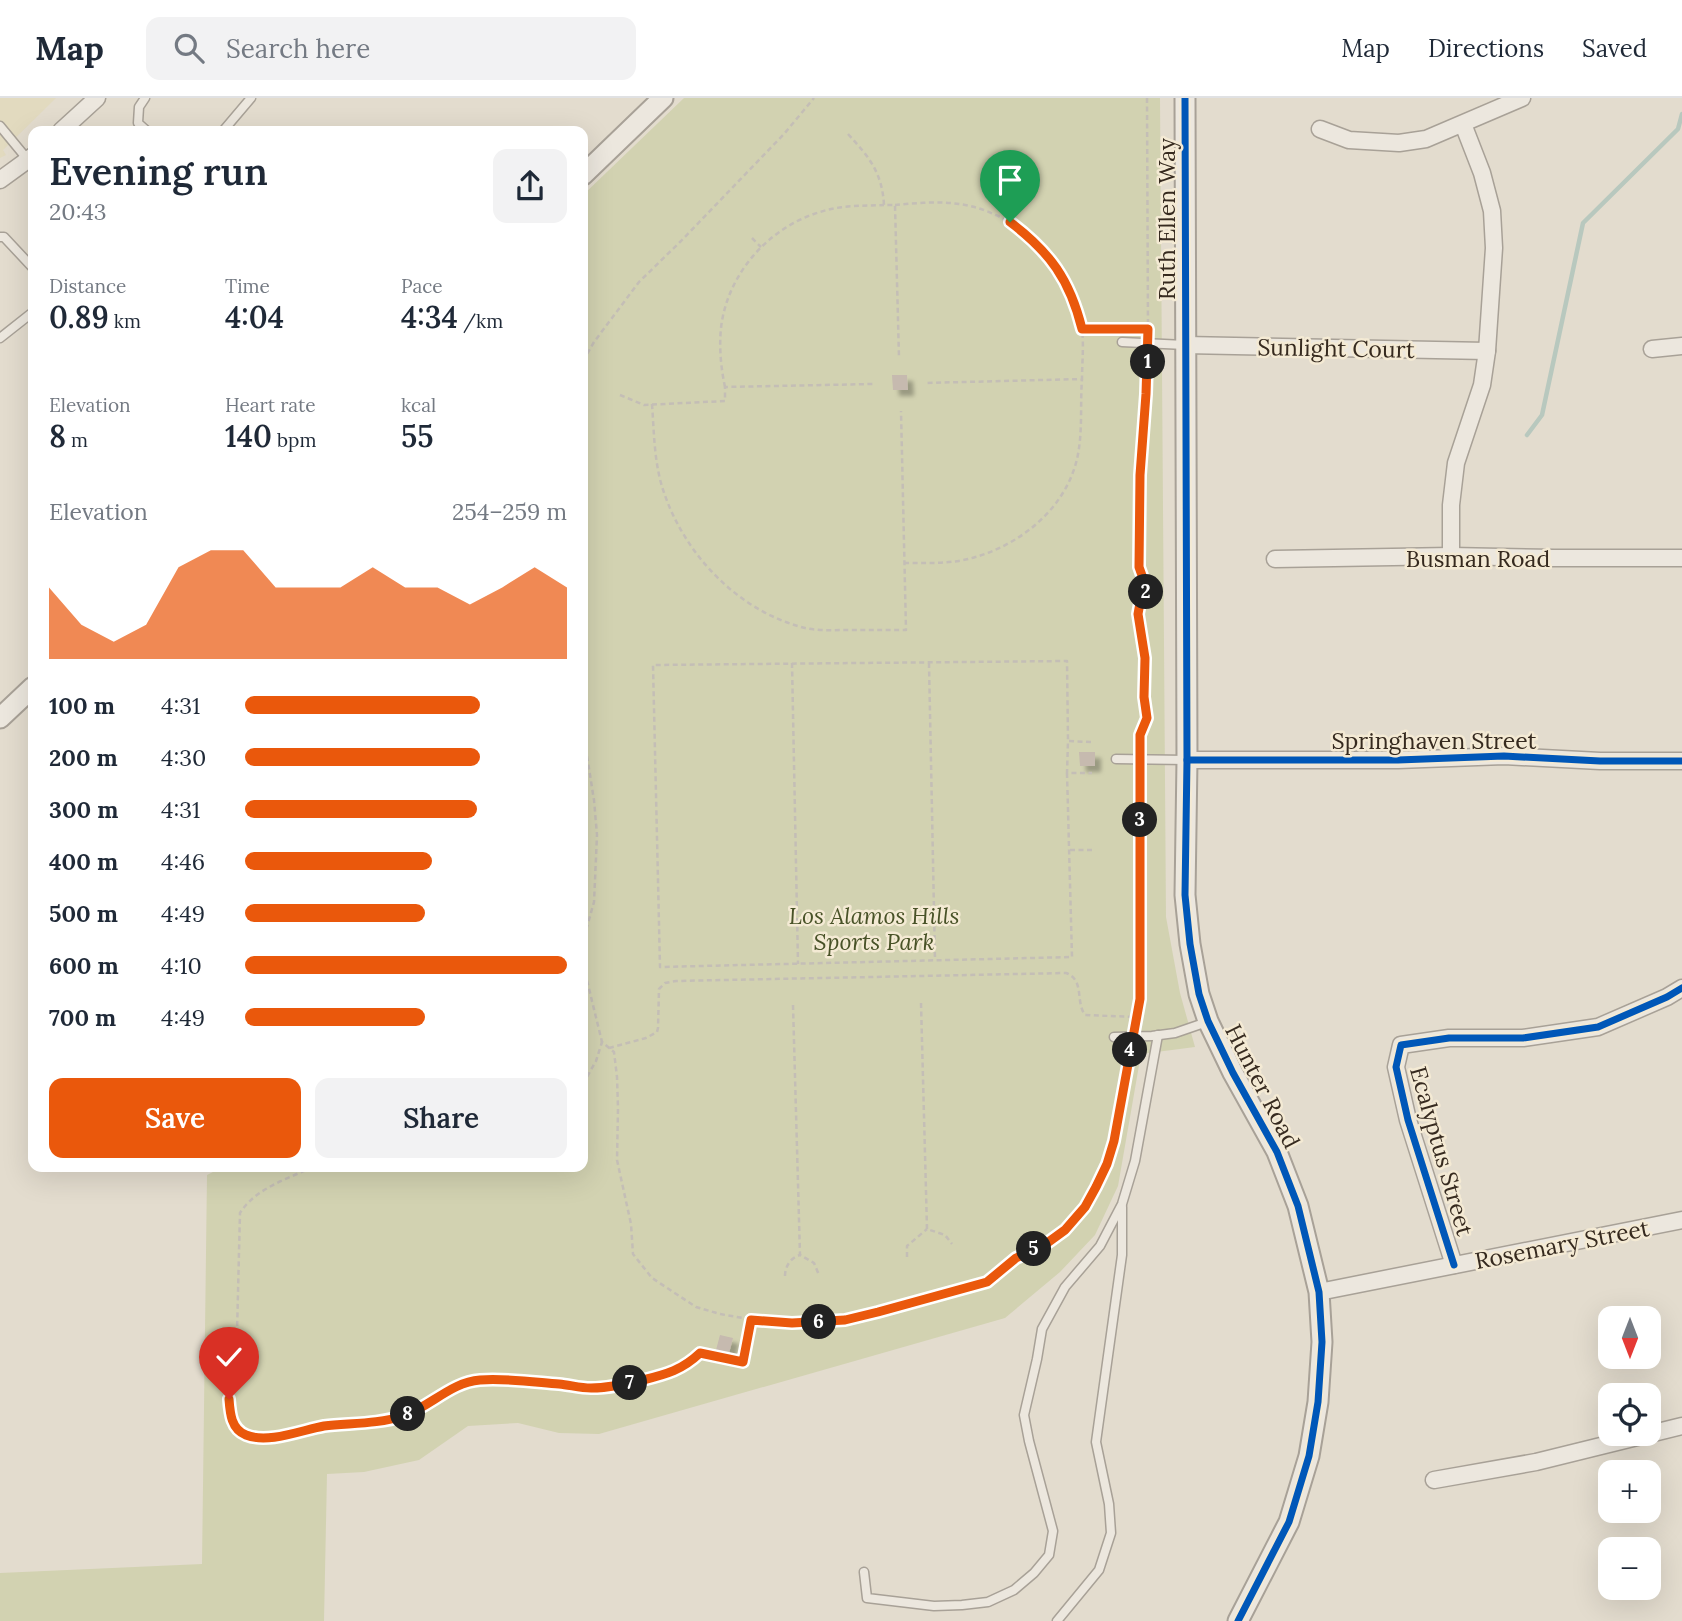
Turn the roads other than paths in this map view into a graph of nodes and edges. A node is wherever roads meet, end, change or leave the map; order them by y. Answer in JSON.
{"nodes":[{"id":1,"x":97,"y":98,"type":"edge"},
{"id":2,"x":145,"y":98,"type":"edge"},
{"id":3,"x":251,"y":98,"type":"edge"},
{"id":4,"x":663,"y":98,"type":"edge"},
{"id":5,"x":1185,"y":98,"type":"edge"},
{"id":6,"x":1522,"y":98,"type":"edge"},
{"id":7,"x":1463,"y":124,"type":"junction"},
{"id":8,"x":0,"y":126,"type":"edge"},
{"id":9,"x":66,"y":126,"type":"edge"},
{"id":10,"x":141,"y":126,"type":"edge"},
{"id":11,"x":227,"y":126,"type":"edge"},
{"id":12,"x":1320,"y":129,"type":"dead end"},
{"id":13,"x":28,"y":155,"type":"edge"},
{"id":14,"x":28,"y":160,"type":"edge"},
{"id":15,"x":588,"y":170,"type":"edge"},
{"id":16,"x":0,"y":180,"type":"edge"},
{"id":17,"x":0,"y":237,"type":"edge"},
{"id":18,"x":28,"y":263,"type":"edge"},
{"id":19,"x":28,"y":316,"type":"edge"},
{"id":20,"x":0,"y":338,"type":"edge"},
{"id":21,"x":1122,"y":342,"type":"dead end"},
{"id":22,"x":1185,"y":345,"type":"junction"},
{"id":23,"x":1682,"y":346,"type":"edge"},
{"id":24,"x":1652,"y":349,"type":"dead end"},
{"id":25,"x":1487,"y":351,"type":"junction"},
{"id":26,"x":1451,"y":556,"type":"junction"},
{"id":27,"x":1682,"y":558,"type":"edge"},
{"id":28,"x":1275,"y":559,"type":"dead end"},
{"id":29,"x":28,"y":692,"type":"edge"},
{"id":30,"x":0,"y":718,"type":"edge"},
{"id":31,"x":1116,"y":759,"type":"dead end"},
{"id":32,"x":1187,"y":760,"type":"junction"},
{"id":33,"x":1682,"y":761,"type":"edge"},
{"id":34,"x":1682,"y":988,"type":"edge"},
{"id":35,"x":1208,"y":1021,"type":"junction"},
{"id":36,"x":1158,"y":1035,"type":"junction"},
{"id":37,"x":1114,"y":1037,"type":"dead end"},
{"id":38,"x":1122,"y":1204,"type":"junction"},
{"id":39,"x":1682,"y":1220,"type":"edge"},
{"id":40,"x":1454,"y":1265,"type":"junction"},
{"id":41,"x":1319,"y":1292,"type":"junction"},
{"id":42,"x":1682,"y":1426,"type":"edge"},
{"id":43,"x":1434,"y":1480,"type":"dead end"},
{"id":44,"x":864,"y":1572,"type":"dead end"},
{"id":45,"x":1057,"y":1621,"type":"edge"},
{"id":46,"x":1238,"y":1621,"type":"edge"}],
"edges":[{"from":1,"to":9,"type":"street"},
{"from":2,"to":10,"type":"lane"},
{"from":3,"to":11,"type":"lane"},
{"from":4,"to":15,"type":"street"},
{"from":5,"to":22,"type":"street","name":"Ruth Ellen Way"},
{"from":6,"to":7,"type":"street"},
{"from":7,"to":12,"type":"street"},
{"from":7,"to":25,"type":"street"},
{"from":8,"to":13,"type":"lane"},
{"from":14,"to":16,"type":"street"},
{"from":17,"to":18,"type":"lane"},
{"from":19,"to":20,"type":"lane"},
{"from":21,"to":22,"type":"lane"},
{"from":22,"to":25,"type":"street","name":"Sunlight Court"},
{"from":22,"to":32,"type":"street","name":"Ruth Ellen Way"},
{"from":23,"to":24,"type":"street"},
{"from":25,"to":26,"type":"street"},
{"from":26,"to":27,"type":"street","name":"Busman Road"},
{"from":26,"to":28,"type":"street","name":"Busman Road"},
{"from":29,"to":30,"type":"street"},
{"from":31,"to":32,"type":"lane"},
{"from":32,"to":33,"type":"street","name":"Springhaven Street"},
{"from":32,"to":35,"type":"street","name":"Hunter Road"},
{"from":34,"to":40,"type":"street","name":"Ecalyptus Street"},
{"from":35,"to":36,"type":"lane"},
{"from":35,"to":41,"type":"street","name":"Hunter Road"},
{"from":36,"to":37,"type":"lane"},
{"from":36,"to":38,"type":"lane"},
{"from":38,"to":44,"type":"lane"},
{"from":38,"to":45,"type":"lane"},
{"from":39,"to":40,"type":"street","name":"Rosemary Street"},
{"from":40,"to":41,"type":"street","name":"Rosemary Street"},
{"from":41,"to":46,"type":"street","name":"Hunter Road"},
{"from":42,"to":43,"type":"street"}]}
